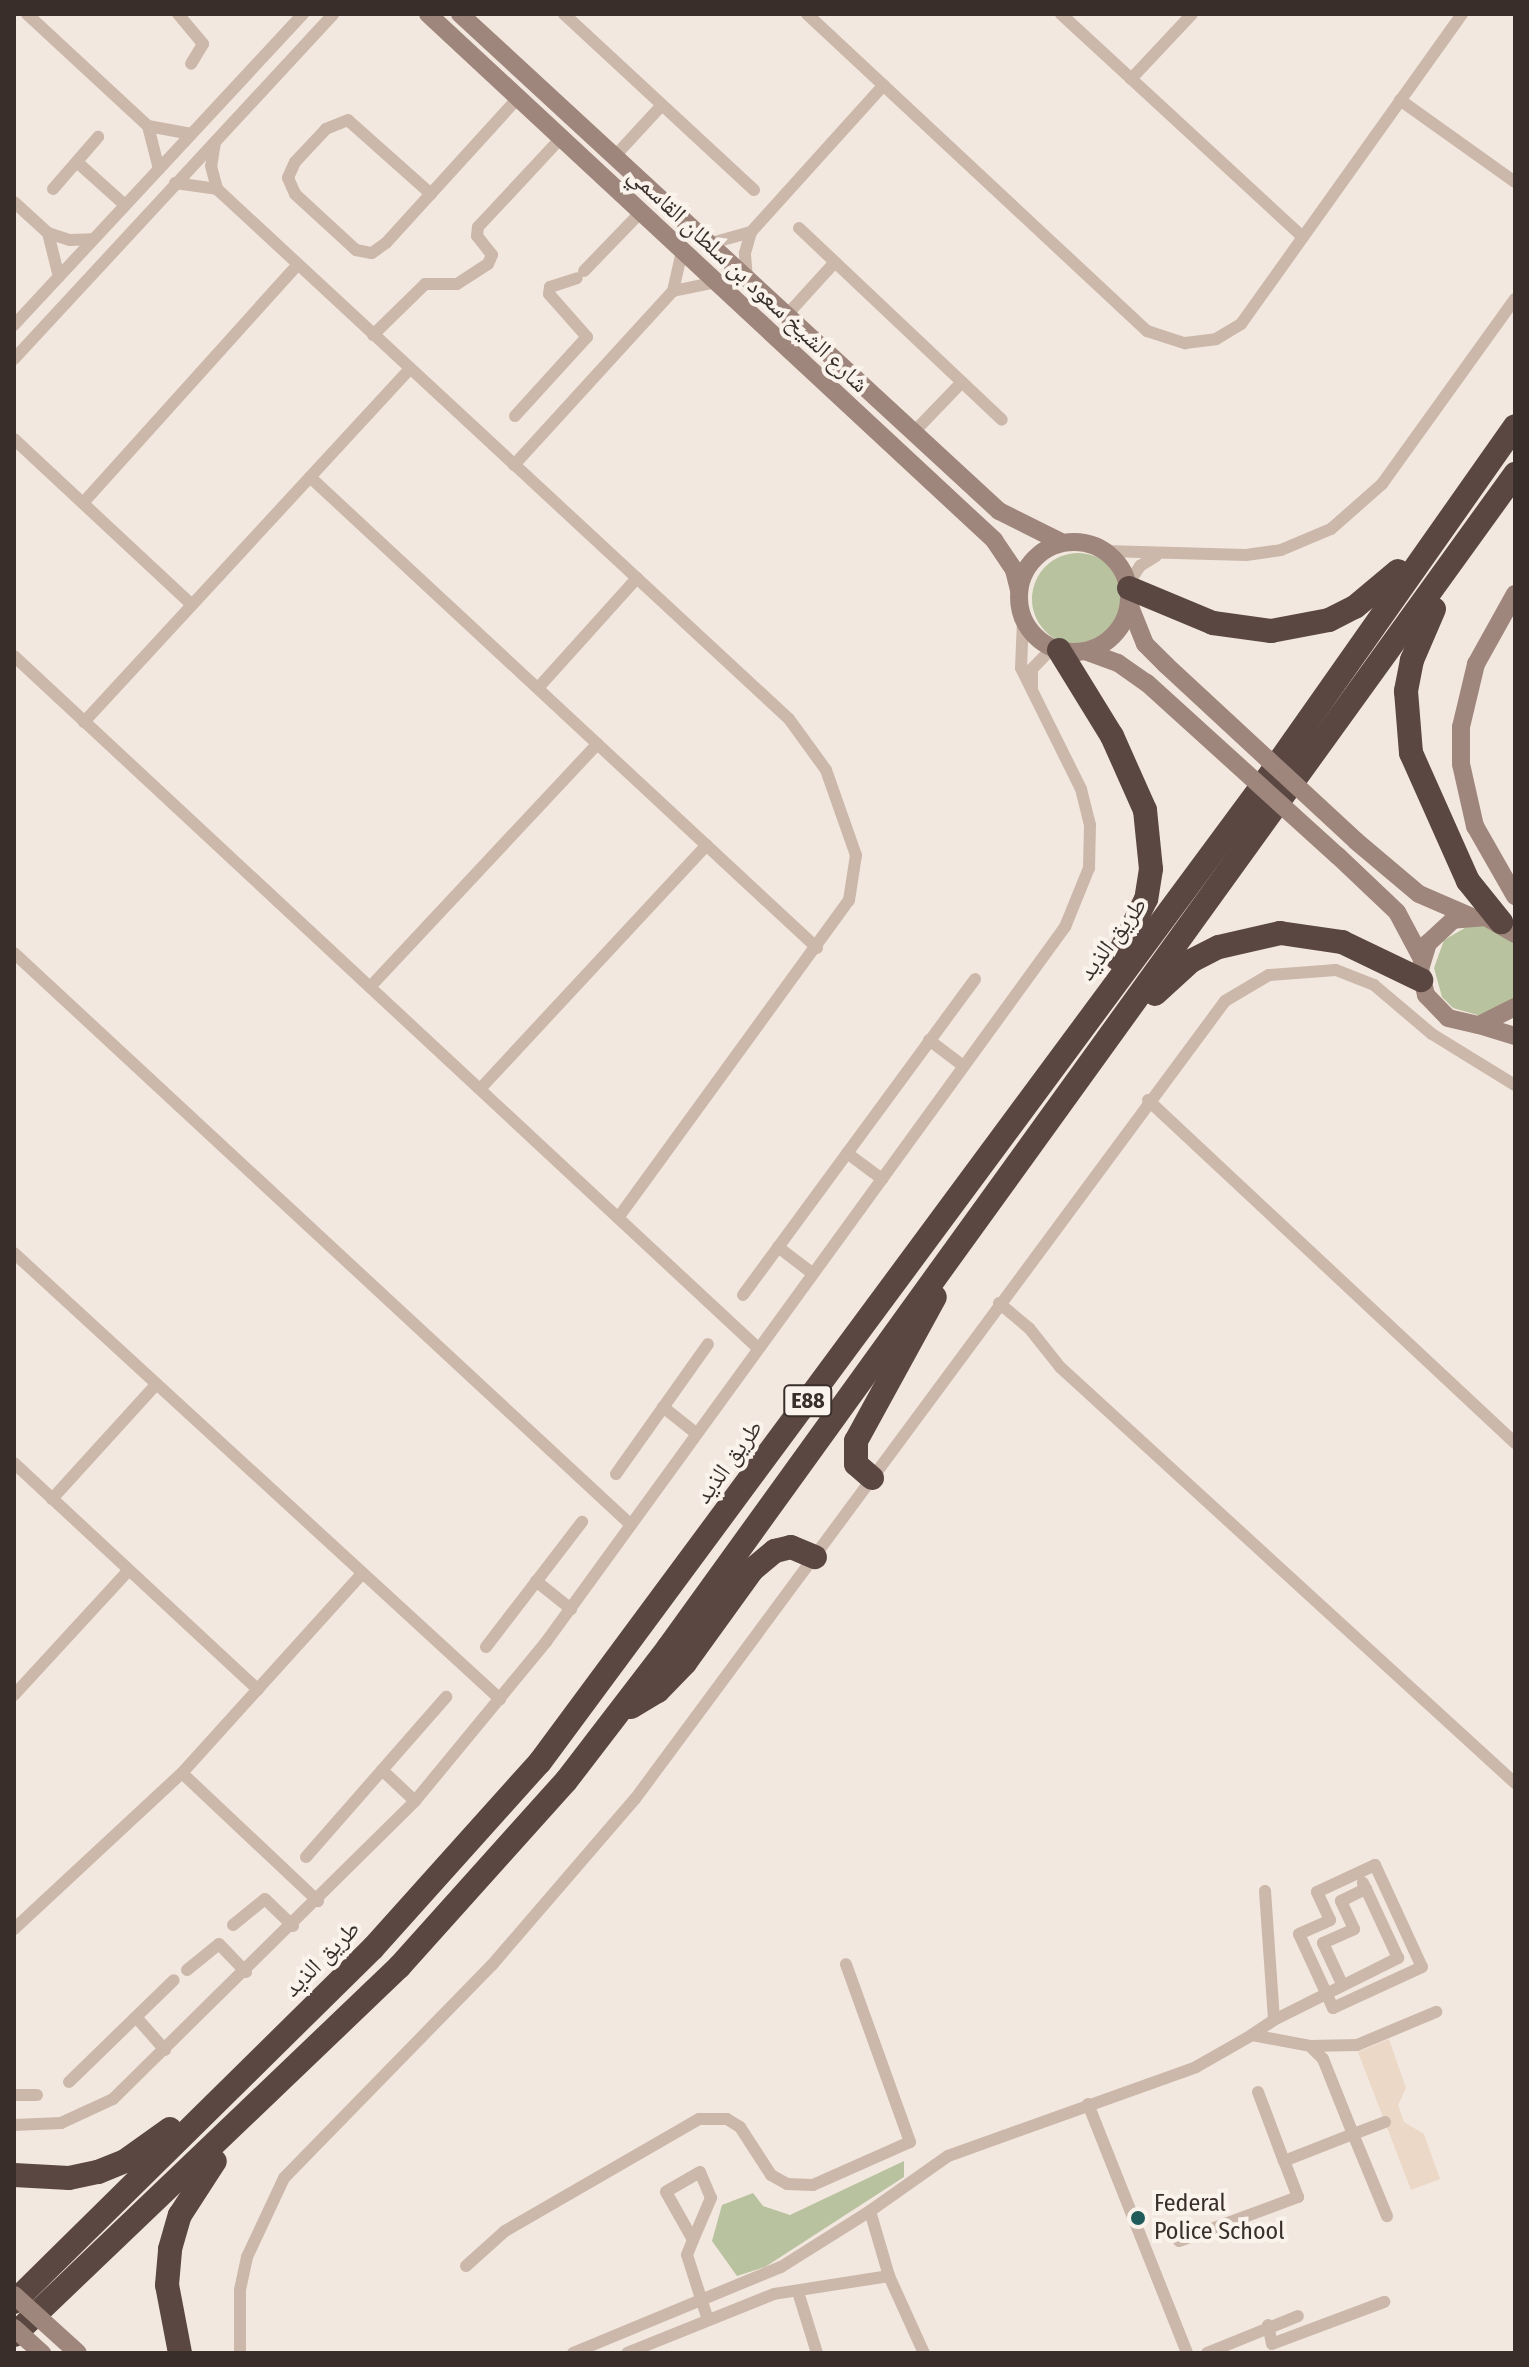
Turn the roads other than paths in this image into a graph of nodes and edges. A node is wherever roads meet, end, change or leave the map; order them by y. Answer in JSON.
{"nodes":[{"id":1,"x":27,"y":14,"type":"edge"},
{"id":2,"x":178,"y":14,"type":"edge"},
{"id":3,"x":303,"y":14,"type":"edge"},
{"id":4,"x":333,"y":14,"type":"edge"},
{"id":5,"x":428,"y":14,"type":"edge"},
{"id":6,"x":564,"y":14,"type":"edge"},
{"id":7,"x":807,"y":14,"type":"edge"},
{"id":8,"x":1061,"y":14,"type":"edge"},
{"id":9,"x":1192,"y":14,"type":"edge"},
{"id":10,"x":1462,"y":14,"type":"edge"},
{"id":11,"x":463,"y":15,"type":"edge"},
{"id":12,"x":191,"y":64,"type":"dead end"},
{"id":13,"x":1131,"y":79,"type":"junction"},
{"id":14,"x":884,"y":85,"type":"junction"},
{"id":15,"x":518,"y":98,"type":"junction"},
{"id":16,"x":1400,"y":100,"type":"junction"},
{"id":17,"x":662,"y":105,"type":"junction"},
{"id":18,"x":148,"y":126,"type":"junction"},
{"id":19,"x":191,"y":134,"type":"junction"},
{"id":20,"x":98,"y":137,"type":"dead end"},
{"id":21,"x":561,"y":138,"type":"junction"},
{"id":22,"x":215,"y":142,"type":"junction"},
{"id":23,"x":615,"y":156,"type":"junction"},
{"id":24,"x":77,"y":162,"type":"junction"},
{"id":25,"x":159,"y":169,"type":"junction"},
{"id":26,"x":1515,"y":182,"type":"edge"},
{"id":27,"x":175,"y":183,"type":"junction"},
{"id":28,"x":53,"y":189,"type":"dead end"},
{"id":29,"x":217,"y":189,"type":"junction"},
{"id":30,"x":754,"y":190,"type":"dead end"},
{"id":31,"x":431,"y":194,"type":"junction"},
{"id":32,"x":14,"y":202,"type":"edge"},
{"id":33,"x":125,"y":205,"type":"junction"},
{"id":34,"x":640,"y":213,"type":"junction"},
{"id":35,"x":799,"y":228,"type":"dead end"},
{"id":36,"x":751,"y":232,"type":"junction"},
{"id":37,"x":48,"y":233,"type":"junction"},
{"id":38,"x":1302,"y":236,"type":"junction"},
{"id":39,"x":93,"y":239,"type":"junction"},
{"id":40,"x":708,"y":244,"type":"junction"},
{"id":41,"x":682,"y":251,"type":"junction"},
{"id":42,"x":835,"y":262,"type":"junction"},
{"id":43,"x":298,"y":264,"type":"junction"},
{"id":44,"x":59,"y":277,"type":"junction"},
{"id":45,"x":748,"y":280,"type":"junction"},
{"id":46,"x":717,"y":282,"type":"junction"},
{"id":47,"x":673,"y":291,"type":"junction"},
{"id":48,"x":1515,"y":299,"type":"edge"},
{"id":49,"x":785,"y":317,"type":"junction"},
{"id":50,"x":14,"y":325,"type":"edge"},
{"id":51,"x":373,"y":335,"type":"junction"},
{"id":52,"x":14,"y":359,"type":"edge"},
{"id":53,"x":409,"y":370,"type":"junction"},
{"id":54,"x":962,"y":382,"type":"junction"},
{"id":55,"x":515,"y":416,"type":"dead end"},
{"id":56,"x":1002,"y":420,"type":"dead end"},
{"id":57,"x":1515,"y":426,"type":"edge"},
{"id":58,"x":912,"y":434,"type":"junction"},
{"id":59,"x":14,"y":439,"type":"edge"},
{"id":60,"x":514,"y":465,"type":"junction"},
{"id":61,"x":310,"y":477,"type":"junction"},
{"id":62,"x":1509,"y":482,"type":"edge"},
{"id":63,"x":83,"y":503,"type":"junction"},
{"id":64,"x":1456,"y":507,"type":"junction"},
{"id":65,"x":1061,"y":542,"type":"junction"},
{"id":66,"x":1105,"y":551,"type":"junction"},
{"id":67,"x":1158,"y":556,"type":"junction"},
{"id":68,"x":637,"y":578,"type":"junction"},
{"id":69,"x":1019,"y":590,"type":"junction"},
{"id":70,"x":1129,"y":592,"type":"junction"},
{"id":71,"x":1515,"y":594,"type":"edge"},
{"id":72,"x":192,"y":605,"type":"junction"},
{"id":73,"x":1023,"y":620,"type":"junction"},
{"id":74,"x":1055,"y":649,"type":"junction"},
{"id":75,"x":1085,"y":651,"type":"junction"},
{"id":76,"x":14,"y":656,"type":"edge"},
{"id":77,"x":538,"y":688,"type":"junction"},
{"id":78,"x":1033,"y":690,"type":"junction"},
{"id":79,"x":84,"y":722,"type":"junction"},
{"id":80,"x":597,"y":744,"type":"junction"},
{"id":81,"x":707,"y":845,"type":"junction"},
{"id":82,"x":1515,"y":896,"type":"edge"},
{"id":83,"x":1470,"y":916,"type":"junction"},
{"id":84,"x":1508,"y":928,"type":"edge"},
{"id":85,"x":817,"y":948,"type":"junction"},
{"id":86,"x":14,"y":953,"type":"edge"},
{"id":87,"x":1421,"y":969,"type":"junction"},
{"id":88,"x":975,"y":979,"type":"dead end"},
{"id":89,"x":370,"y":987,"type":"junction"},
{"id":90,"x":1515,"y":1007,"type":"edge"},
{"id":91,"x":1479,"y":1025,"type":"junction"},
{"id":92,"x":1515,"y":1036,"type":"edge"},
{"id":93,"x":929,"y":1040,"type":"junction"},
{"id":94,"x":962,"y":1065,"type":"junction"},
{"id":95,"x":1515,"y":1085,"type":"edge"},
{"id":96,"x":480,"y":1089,"type":"junction"},
{"id":97,"x":1148,"y":1100,"type":"junction"},
{"id":98,"x":847,"y":1153,"type":"junction"},
{"id":99,"x":882,"y":1179,"type":"junction"},
{"id":100,"x":943,"y":1216,"type":"junction"},
{"id":101,"x":618,"y":1218,"type":"junction"},
{"id":102,"x":966,"y":1234,"type":"junction"},
{"id":103,"x":778,"y":1247,"type":"junction"},
{"id":104,"x":14,"y":1253,"type":"edge"},
{"id":105,"x":944,"y":1265,"type":"junction"},
{"id":106,"x":812,"y":1273,"type":"junction"},
{"id":107,"x":743,"y":1295,"type":"dead end"},
{"id":108,"x":999,"y":1303,"type":"junction"},
{"id":109,"x":708,"y":1344,"type":"dead end"},
{"id":110,"x":758,"y":1348,"type":"junction"},
{"id":111,"x":155,"y":1386,"type":"junction"},
{"id":112,"x":663,"y":1407,"type":"junction"},
{"id":113,"x":697,"y":1434,"type":"junction"},
{"id":114,"x":1515,"y":1443,"type":"edge"},
{"id":115,"x":14,"y":1465,"type":"edge"},
{"id":116,"x":616,"y":1474,"type":"dead end"},
{"id":117,"x":872,"y":1478,"type":"junction"},
{"id":118,"x":52,"y":1499,"type":"junction"},
{"id":119,"x":582,"y":1522,"type":"dead end"},
{"id":120,"x":631,"y":1525,"type":"junction"},
{"id":121,"x":815,"y":1557,"type":"junction"},
{"id":122,"x":128,"y":1571,"type":"junction"},
{"id":123,"x":361,"y":1575,"type":"junction"},
{"id":124,"x":536,"y":1581,"type":"junction"},
{"id":125,"x":571,"y":1609,"type":"junction"},
{"id":126,"x":486,"y":1647,"type":"dead end"},
{"id":127,"x":258,"y":1690,"type":"junction"},
{"id":128,"x":14,"y":1695,"type":"edge"},
{"id":129,"x":446,"y":1697,"type":"dead end"},
{"id":130,"x":500,"y":1699,"type":"junction"},
{"id":131,"x":618,"y":1715,"type":"junction"},
{"id":132,"x":382,"y":1770,"type":"junction"},
{"id":133,"x":182,"y":1773,"type":"junction"},
{"id":134,"x":1515,"y":1783,"type":"edge"},
{"id":135,"x":415,"y":1801,"type":"junction"},
{"id":136,"x":306,"y":1857,"type":"dead end"},
{"id":137,"x":1358,"y":1874,"type":"junction"},
{"id":138,"x":1366,"y":1889,"type":"junction"},
{"id":139,"x":1265,"y":1891,"type":"dead end"},
{"id":140,"x":318,"y":1901,"type":"junction"},
{"id":141,"x":33,"y":1916,"type":"junction"},
{"id":142,"x":233,"y":1925,"type":"dead end"},
{"id":143,"x":293,"y":1926,"type":"junction"},
{"id":144,"x":14,"y":1929,"type":"edge"},
{"id":145,"x":14,"y":1939,"type":"edge"},
{"id":146,"x":846,"y":1964,"type":"dead end"},
{"id":147,"x":187,"y":1970,"type":"dead end"},
{"id":148,"x":246,"y":1972,"type":"junction"},
{"id":149,"x":174,"y":1980,"type":"dead end"},
{"id":150,"x":1342,"y":1984,"type":"junction"},
{"id":151,"x":1325,"y":1991,"type":"junction"},
{"id":152,"x":1436,"y":2012,"type":"dead end"},
{"id":153,"x":136,"y":2017,"type":"junction"},
{"id":154,"x":1274,"y":2020,"type":"junction"},
{"id":155,"x":1252,"y":2035,"type":"junction"},
{"id":156,"x":1310,"y":2046,"type":"junction"},
{"id":157,"x":165,"y":2050,"type":"junction"},
{"id":158,"x":254,"y":2065,"type":"junction"},
{"id":159,"x":69,"y":2082,"type":"dead end"},
{"id":160,"x":278,"y":2083,"type":"junction"},
{"id":161,"x":1258,"y":2092,"type":"dead end"},
{"id":162,"x":14,"y":2095,"type":"edge"},
{"id":163,"x":37,"y":2095,"type":"dead end"},
{"id":164,"x":1088,"y":2104,"type":"junction"},
{"id":165,"x":1385,"y":2122,"type":"dead end"},
{"id":166,"x":14,"y":2125,"type":"edge"},
{"id":167,"x":1353,"y":2134,"type":"junction"},
{"id":168,"x":1284,"y":2161,"type":"junction"},
{"id":169,"x":14,"y":2175,"type":"edge"},
{"id":170,"x":870,"y":2211,"type":"junction"},
{"id":171,"x":1387,"y":2216,"type":"dead end"},
{"id":172,"x":693,"y":2240,"type":"junction"},
{"id":173,"x":1179,"y":2241,"type":"dead end"},
{"id":174,"x":466,"y":2266,"type":"dead end"},
{"id":175,"x":889,"y":2276,"type":"junction"},
{"id":176,"x":798,"y":2292,"type":"junction"},
{"id":177,"x":14,"y":2295,"type":"edge"},
{"id":178,"x":701,"y":2298,"type":"junction"},
{"id":179,"x":14,"y":2302,"type":"edge"},
{"id":180,"x":1384,"y":2302,"type":"dead end"},
{"id":181,"x":1298,"y":2316,"type":"dead end"},
{"id":182,"x":708,"y":2320,"type":"junction"},
{"id":183,"x":1268,"y":2325,"type":"junction"},
{"id":184,"x":14,"y":2328,"type":"edge"},
{"id":185,"x":14,"y":2335,"type":"edge"},
{"id":186,"x":42,"y":2353,"type":"edge"},
{"id":187,"x":78,"y":2353,"type":"edge"},
{"id":188,"x":180,"y":2353,"type":"edge"},
{"id":189,"x":240,"y":2353,"type":"edge"},
{"id":190,"x":573,"y":2353,"type":"edge"},
{"id":191,"x":627,"y":2353,"type":"edge"},
{"id":192,"x":817,"y":2353,"type":"edge"},
{"id":193,"x":924,"y":2353,"type":"edge"},
{"id":194,"x":1187,"y":2353,"type":"edge"},
{"id":195,"x":1207,"y":2353,"type":"edge"}],
"edges":[{"from":1,"to":18,"type":"street"},
{"from":2,"to":12,"type":"street"},
{"from":3,"to":19,"type":"street"},
{"from":4,"to":22,"type":"street"},
{"from":5,"to":15,"type":"main road","name":"شارع الشيخ سعود بن سلطان القاسمي"},
{"from":6,"to":17,"type":"street"},
{"from":7,"to":14,"type":"street"},
{"from":8,"to":13,"type":"street"},
{"from":9,"to":13,"type":"street"},
{"from":10,"to":16,"type":"street"},
{"from":11,"to":23,"type":"main road","name":"شارع الشيخ سعود بن سلطان القاسمي"},
{"from":13,"to":38,"type":"street"},
{"from":14,"to":36,"type":"street"},
{"from":14,"to":38,"type":"street"},
{"from":15,"to":21,"type":"main road","name":"شارع الشيخ سعود بن سلطان القاسمي"},
{"from":15,"to":31,"type":"street"},
{"from":16,"to":26,"type":"street"},
{"from":16,"to":38,"type":"street"},
{"from":17,"to":23,"type":"street"},
{"from":17,"to":30,"type":"street"},
{"from":18,"to":19,"type":"street"},
{"from":18,"to":25,"type":"street"},
{"from":19,"to":25,"type":"street"},
{"from":20,"to":24,"type":"street"},
{"from":21,"to":34,"type":"main road","name":"شارع الشيخ سعود بن سلطان القاسمي"},
{"from":21,"to":51,"type":"street"},
{"from":22,"to":27,"type":"street"},
{"from":22,"to":29,"type":"street"},
{"from":23,"to":40,"type":"main road","name":"شارع الشيخ سعود بن سلطان القاسمي"},
{"from":24,"to":28,"type":"street"},
{"from":24,"to":33,"type":"street"},
{"from":25,"to":33,"type":"street"},
{"from":27,"to":29,"type":"street"},
{"from":27,"to":52,"type":"street"},
{"from":29,"to":43,"type":"street"},
{"from":31,"to":31,"type":"street"},
{"from":32,"to":37,"type":"street"},
{"from":33,"to":39,"type":"street"},
{"from":34,"to":41,"type":"main road","name":"شارع الشيخ سعود بن سلطان القاسمي"},
{"from":34,"to":55,"type":"street"},
{"from":35,"to":42,"type":"street"},
{"from":36,"to":40,"type":"street"},
{"from":36,"to":45,"type":"street"},
{"from":37,"to":39,"type":"street"},
{"from":37,"to":44,"type":"street"},
{"from":39,"to":44,"type":"street"},
{"from":40,"to":45,"type":"main road","name":"شارع الشيخ سعود بن سلطان القاسمي"},
{"from":41,"to":46,"type":"main road","name":"شارع الشيخ سعود بن سلطان القاسمي"},
{"from":41,"to":47,"type":"street"},
{"from":42,"to":49,"type":"street"},
{"from":42,"to":54,"type":"street"},
{"from":43,"to":51,"type":"street"},
{"from":43,"to":63,"type":"street"},
{"from":44,"to":50,"type":"street"},
{"from":45,"to":46,"type":"main road"},
{"from":45,"to":49,"type":"main road","name":"شارع الشيخ سعود بن سلطان القاسمي"},
{"from":46,"to":47,"type":"street"},
{"from":46,"to":69,"type":"main road","name":"شارع الشيخ سعود بن سلطان القاسمي"},
{"from":47,"to":60,"type":"street"},
{"from":48,"to":67,"type":"street"},
{"from":49,"to":58,"type":"main road","name":"شارع الشيخ سعود بن سلطان القاسمي"},
{"from":51,"to":53,"type":"street"},
{"from":53,"to":60,"type":"street"},
{"from":53,"to":61,"type":"street"},
{"from":54,"to":56,"type":"street"},
{"from":54,"to":58,"type":"street"},
{"from":57,"to":64,"type":"highway","name":"طريق الذيد","number":"E88"},
{"from":58,"to":65,"type":"main road","name":"شارع الشيخ سعود بن سلطان القاسمي"},
{"from":59,"to":63,"type":"street"},
{"from":60,"to":68,"type":"street"},
{"from":61,"to":72,"type":"street"},
{"from":61,"to":77,"type":"street"},
{"from":62,"to":84,"type":"highway"},
{"from":62,"to":102,"type":"highway","number":"E88"},
{"from":63,"to":72,"type":"street"},
{"from":64,"to":70,"type":"highway"},
{"from":64,"to":100,"type":"highway","name":"طريق الذيد","number":"E88"},
{"from":65,"to":66,"type":"main road"},
{"from":65,"to":69,"type":"main road"},
{"from":66,"to":67,"type":"street"},
{"from":66,"to":70,"type":"main road"},
{"from":67,"to":70,"type":"street"},
{"from":68,"to":77,"type":"street"},
{"from":68,"to":85,"type":"street"},
{"from":69,"to":73,"type":"main road"},
{"from":70,"to":75,"type":"main road"},
{"from":70,"to":83,"type":"main road","bridge":true},
{"from":71,"to":82,"type":"main road"},
{"from":72,"to":79,"type":"street"},
{"from":73,"to":74,"type":"main road"},
{"from":73,"to":78,"type":"street"},
{"from":74,"to":75,"type":"main road"},
{"from":74,"to":78,"type":"street"},
{"from":74,"to":100,"type":"highway"},
{"from":75,"to":87,"type":"main road","bridge":true},
{"from":76,"to":79,"type":"street"},
{"from":77,"to":80,"type":"street"},
{"from":78,"to":94,"type":"street"},
{"from":79,"to":89,"type":"street"},
{"from":80,"to":81,"type":"street"},
{"from":80,"to":89,"type":"street"},
{"from":81,"to":85,"type":"street"},
{"from":81,"to":96,"type":"street"},
{"from":83,"to":84,"type":"main road"},
{"from":83,"to":87,"type":"main road"},
{"from":85,"to":101,"type":"street"},
{"from":86,"to":120,"type":"street"},
{"from":87,"to":91,"type":"main road"},
{"from":87,"to":102,"type":"highway"},
{"from":88,"to":93,"type":"street"},
{"from":89,"to":96,"type":"street"},
{"from":90,"to":91,"type":"main road"},
{"from":91,"to":92,"type":"main road"},
{"from":93,"to":94,"type":"street"},
{"from":93,"to":98,"type":"street"},
{"from":94,"to":99,"type":"street"},
{"from":95,"to":97,"type":"street"},
{"from":96,"to":101,"type":"street"},
{"from":97,"to":108,"type":"street"},
{"from":97,"to":114,"type":"street"},
{"from":98,"to":99,"type":"street"},
{"from":98,"to":103,"type":"street"},
{"from":99,"to":106,"type":"street"},
{"from":100,"to":158,"type":"highway","name":"طريق الذيد","number":"E88"},
{"from":101,"to":110,"type":"street"},
{"from":102,"to":105,"type":"highway","number":"E88"},
{"from":103,"to":106,"type":"street"},
{"from":103,"to":107,"type":"street"},
{"from":104,"to":111,"type":"street"},
{"from":105,"to":117,"type":"highway"},
{"from":105,"to":131,"type":"highway","number":"E88"},
{"from":106,"to":110,"type":"street"},
{"from":108,"to":117,"type":"street"},
{"from":108,"to":134,"type":"street"},
{"from":109,"to":112,"type":"street"},
{"from":110,"to":113,"type":"street"},
{"from":111,"to":118,"type":"street"},
{"from":111,"to":123,"type":"street"},
{"from":112,"to":113,"type":"street"},
{"from":112,"to":116,"type":"street"},
{"from":113,"to":120,"type":"street"},
{"from":115,"to":118,"type":"street"},
{"from":117,"to":121,"type":"street"},
{"from":118,"to":122,"type":"street"},
{"from":119,"to":124,"type":"street"},
{"from":120,"to":125,"type":"street"},
{"from":121,"to":131,"type":"highway"},
{"from":121,"to":189,"type":"street"},
{"from":122,"to":127,"type":"street"},
{"from":122,"to":128,"type":"street"},
{"from":123,"to":127,"type":"street"},
{"from":123,"to":130,"type":"street"},
{"from":124,"to":125,"type":"street"},
{"from":124,"to":126,"type":"street"},
{"from":125,"to":130,"type":"street"},
{"from":127,"to":133,"type":"street"},
{"from":129,"to":132,"type":"street"},
{"from":130,"to":135,"type":"street"},
{"from":131,"to":160,"type":"highway","number":"E88"},
{"from":132,"to":135,"type":"street"},
{"from":132,"to":136,"type":"street"},
{"from":133,"to":140,"type":"street"},
{"from":133,"to":141,"type":"street"},
{"from":135,"to":140,"type":"street"},
{"from":137,"to":138,"type":"street"},
{"from":137,"to":151,"type":"street"},
{"from":137,"to":151,"type":"street"},
{"from":138,"to":150,"type":"street"},
{"from":138,"to":150,"type":"street"},
{"from":139,"to":154,"type":"street"},
{"from":140,"to":143,"type":"street"},
{"from":141,"to":144,"type":"street"},
{"from":141,"to":145,"type":"street"},
{"from":142,"to":143,"type":"street"},
{"from":143,"to":148,"type":"street"},
{"from":146,"to":174,"type":"street"},
{"from":147,"to":148,"type":"street"},
{"from":148,"to":157,"type":"street"},
{"from":149,"to":153,"type":"street"},
{"from":150,"to":151,"type":"street"},
{"from":151,"to":154,"type":"street"},
{"from":152,"to":156,"type":"street"},
{"from":153,"to":157,"type":"street"},
{"from":153,"to":159,"type":"street"},
{"from":154,"to":155,"type":"street"},
{"from":155,"to":156,"type":"street"},
{"from":155,"to":164,"type":"street"},
{"from":156,"to":167,"type":"street"},
{"from":157,"to":166,"type":"street"},
{"from":158,"to":169,"type":"highway"},
{"from":158,"to":179,"type":"highway","name":"طريق الذيد","number":"E88"},
{"from":160,"to":185,"type":"highway","number":"E88"},
{"from":160,"to":188,"type":"highway"},
{"from":161,"to":168,"type":"street"},
{"from":162,"to":163,"type":"street"},
{"from":164,"to":170,"type":"street"},
{"from":164,"to":194,"type":"street"},
{"from":165,"to":167,"type":"street"},
{"from":167,"to":168,"type":"street"},
{"from":167,"to":171,"type":"street"},
{"from":168,"to":173,"type":"street"},
{"from":170,"to":175,"type":"street"},
{"from":170,"to":178,"type":"street"},
{"from":172,"to":172,"type":"street"},
{"from":172,"to":178,"type":"street"},
{"from":175,"to":176,"type":"street"},
{"from":175,"to":193,"type":"street"},
{"from":176,"to":182,"type":"street"},
{"from":176,"to":192,"type":"street"},
{"from":177,"to":187,"type":"main road","bridge":true},
{"from":178,"to":182,"type":"street"},
{"from":178,"to":190,"type":"street"},
{"from":180,"to":183,"type":"street"},
{"from":181,"to":183,"type":"street"},
{"from":182,"to":191,"type":"street"},
{"from":183,"to":195,"type":"street"},
{"from":184,"to":186,"type":"main road","bridge":true}]}
